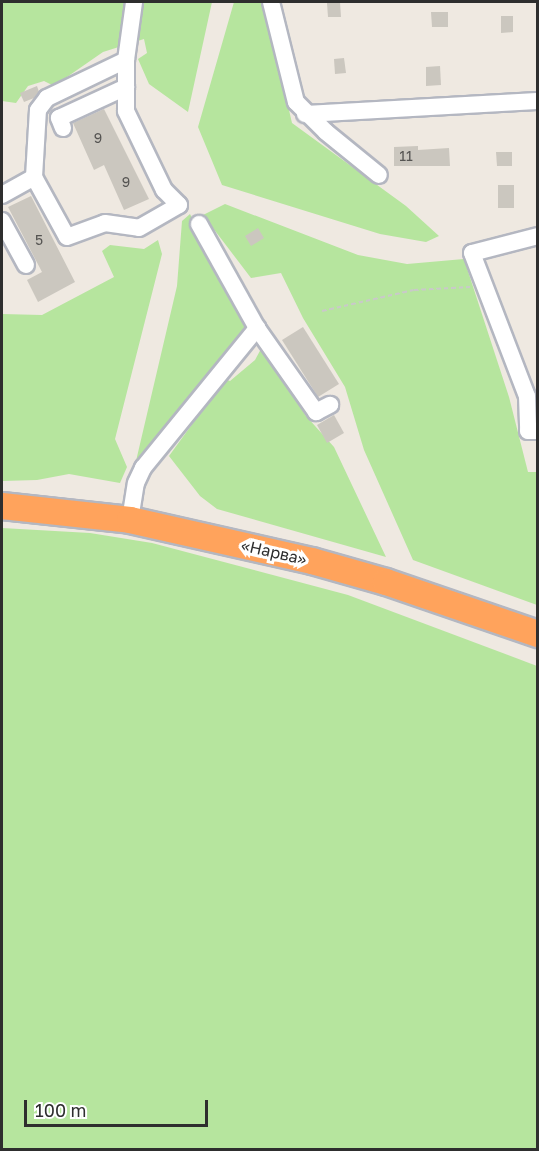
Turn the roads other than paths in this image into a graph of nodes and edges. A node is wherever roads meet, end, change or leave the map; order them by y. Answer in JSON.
{"nodes":[{"id":1,"x":134,"y":2,"type":"edge"},
{"id":2,"x":271,"y":2,"type":"edge"},
{"id":3,"x":126,"y":60,"type":"junction"},
{"id":4,"x":126,"y":87,"type":"junction"},
{"id":5,"x":537,"y":101,"type":"edge"},
{"id":6,"x":305,"y":114,"type":"junction"},
{"id":7,"x":63,"y":128,"type":"dead end"},
{"id":8,"x":379,"y":175,"type":"dead end"},
{"id":9,"x":34,"y":177,"type":"junction"},
{"id":10,"x":2,"y":195,"type":"edge"},
{"id":11,"x":2,"y":221,"type":"edge"},
{"id":12,"x":199,"y":224,"type":"dead end"},
{"id":13,"x":537,"y":236,"type":"edge"},
{"id":14,"x":26,"y":265,"type":"dead end"},
{"id":15,"x":257,"y":328,"type":"junction"},
{"id":16,"x":330,"y":405,"type":"dead end"},
{"id":17,"x":537,"y":431,"type":"edge"},
{"id":18,"x":2,"y":506,"type":"edge"},
{"id":19,"x":130,"y":520,"type":"junction"},
{"id":20,"x":420,"y":593,"type":"junction"},
{"id":21,"x":537,"y":634,"type":"edge"},
{"id":22,"x":537,"y":643,"type":"edge"}],
"edges":[{"from":1,"to":3,"type":"lane"},
{"from":2,"to":6,"type":"lane"},
{"from":3,"to":4,"type":"lane"},
{"from":3,"to":9,"type":"lane"},
{"from":4,"to":7,"type":"lane"},
{"from":4,"to":9,"type":"lane"},
{"from":5,"to":6,"type":"lane"},
{"from":6,"to":8,"type":"lane"},
{"from":9,"to":10,"type":"lane"},
{"from":11,"to":14,"type":"lane"},
{"from":12,"to":15,"type":"lane"},
{"from":13,"to":17,"type":"lane"},
{"from":15,"to":16,"type":"lane"},
{"from":15,"to":19,"type":"lane"},
{"from":18,"to":19,"type":"highway","name":"«Нарва»"},
{"from":19,"to":20,"type":"highway","name":"«Нарва»"},
{"from":20,"to":21,"type":"highway","name":"«Нарва»"},
{"from":20,"to":22,"type":"highway"}]}
